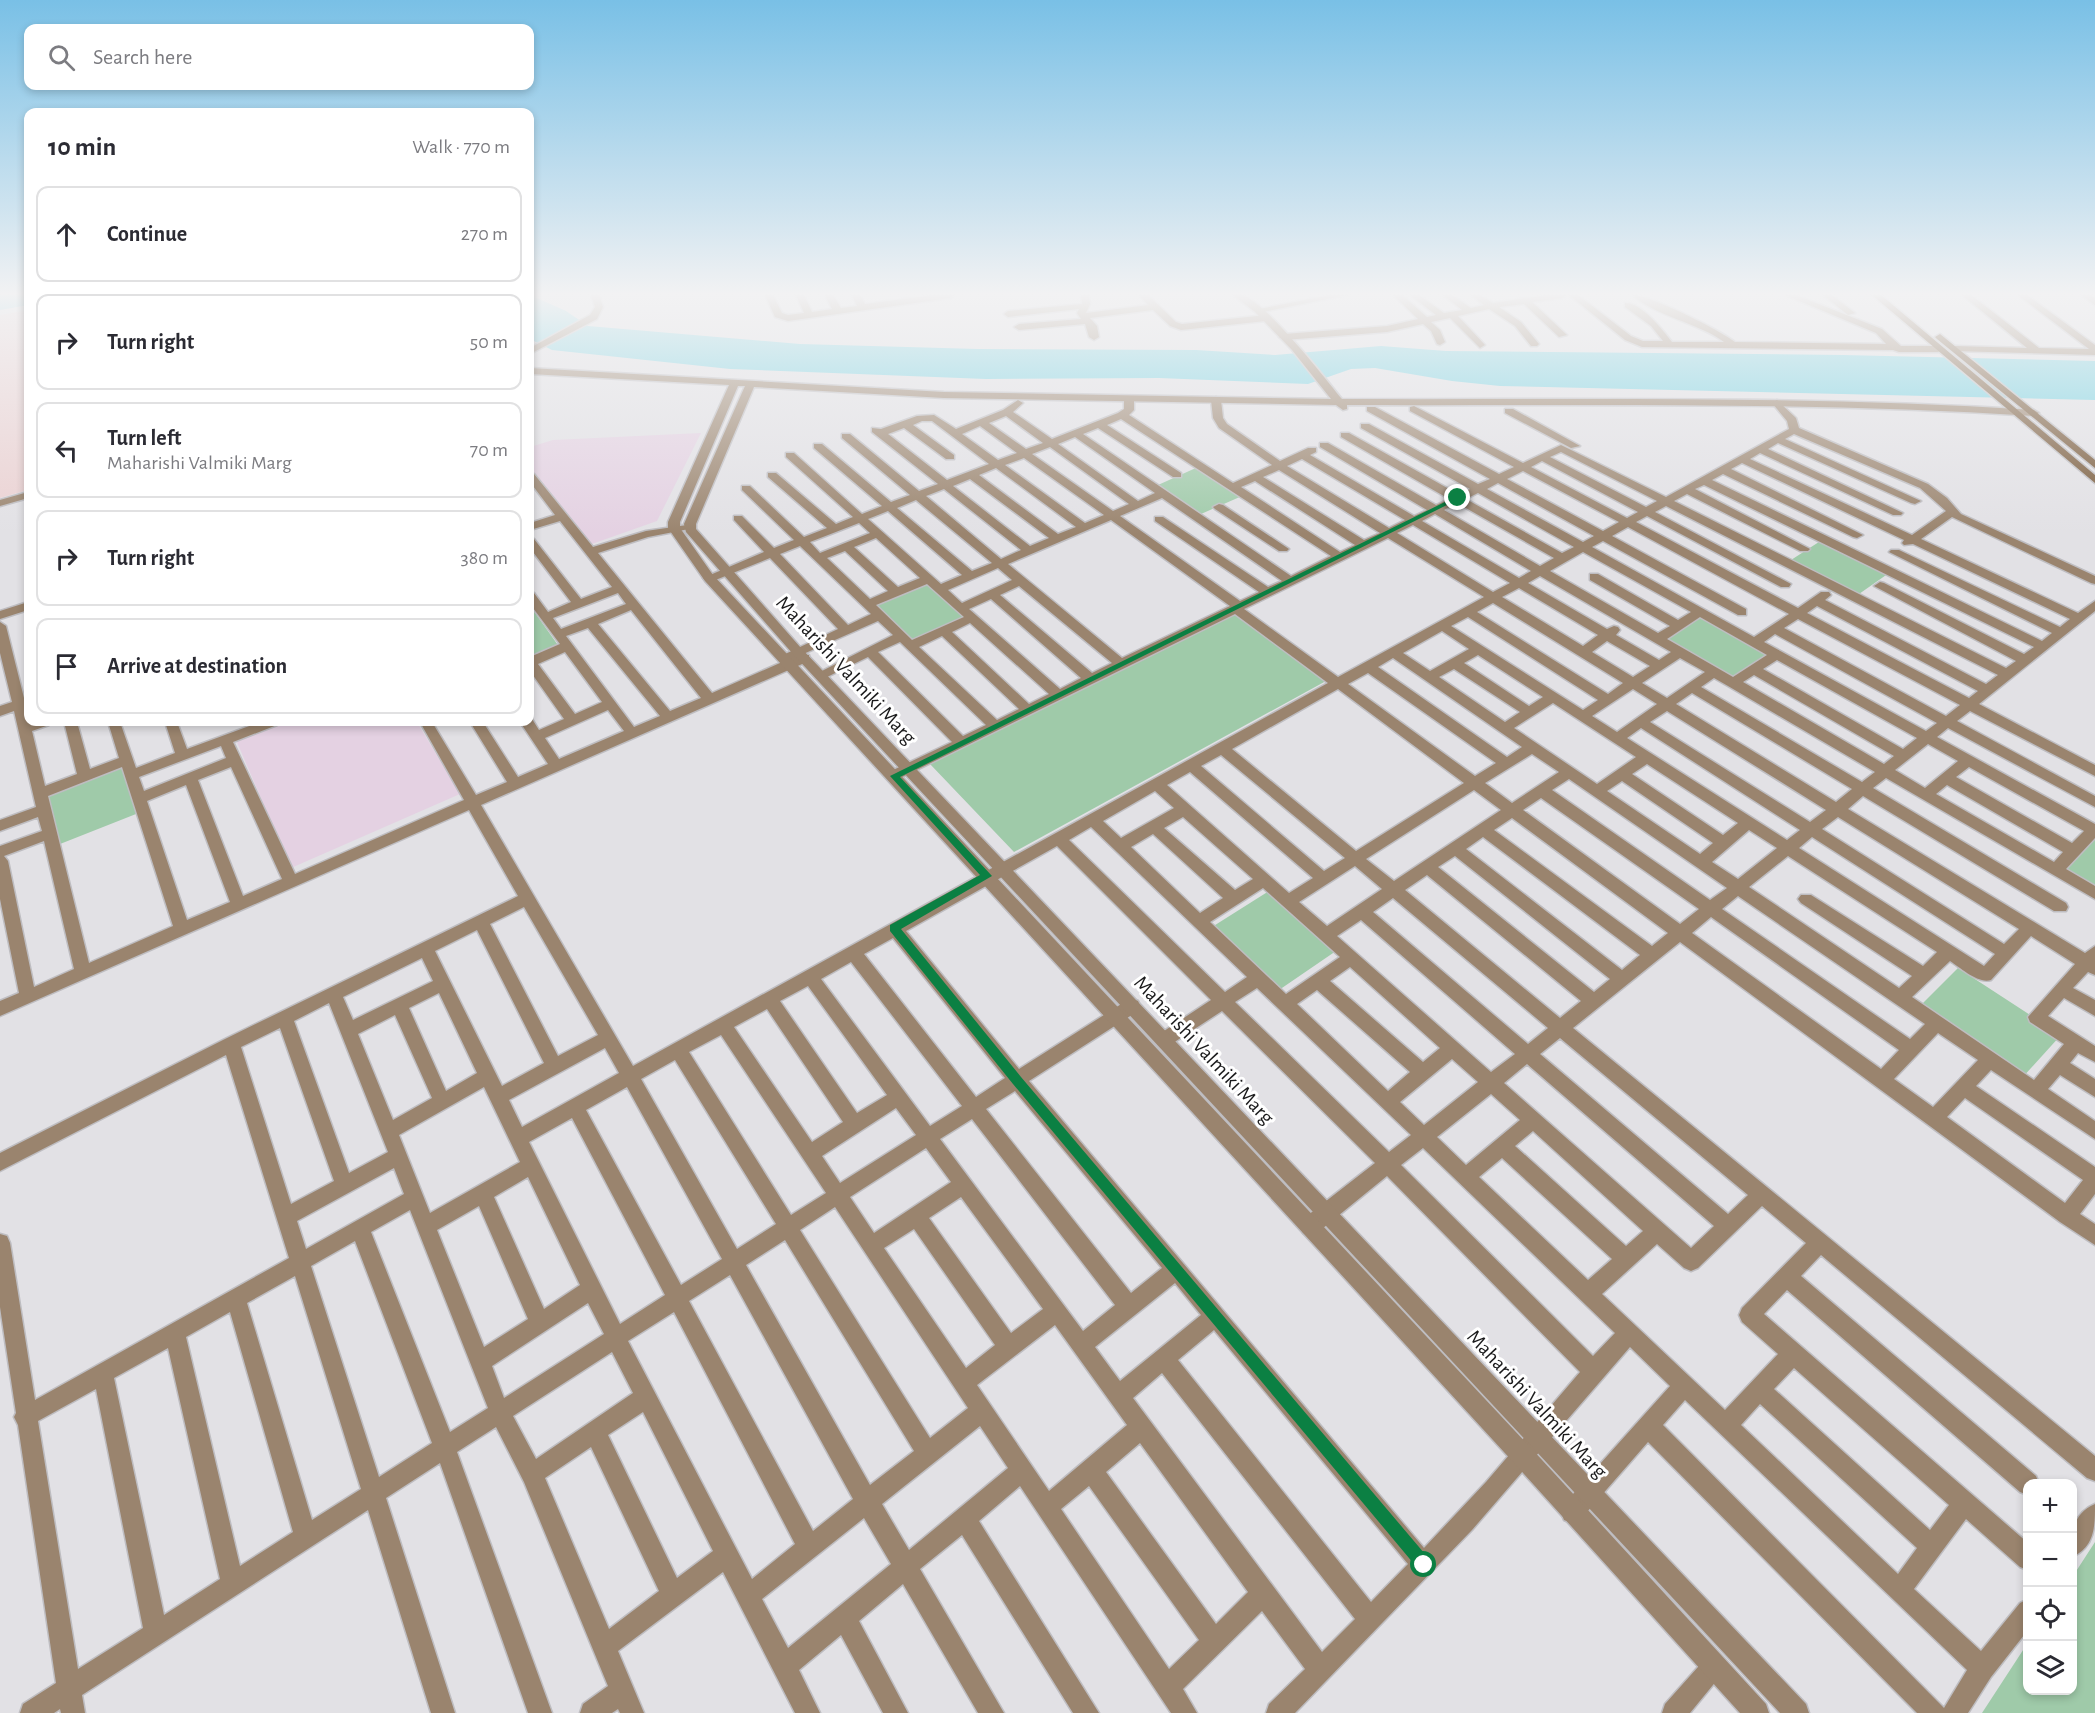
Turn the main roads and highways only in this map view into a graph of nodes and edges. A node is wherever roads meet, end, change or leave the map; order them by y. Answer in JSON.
{"nodes":[{"id":1,"x":1970,"y":375,"type":"edge"},
{"id":2,"x":1988,"y":375,"type":"edge"},
{"id":3,"x":2095,"y":465,"type":"edge"},
{"id":4,"x":2095,"y":480,"type":"edge"}],
"edges":[{"from":1,"to":4,"type":"main road"},
{"from":2,"to":3,"type":"main road"}]}
